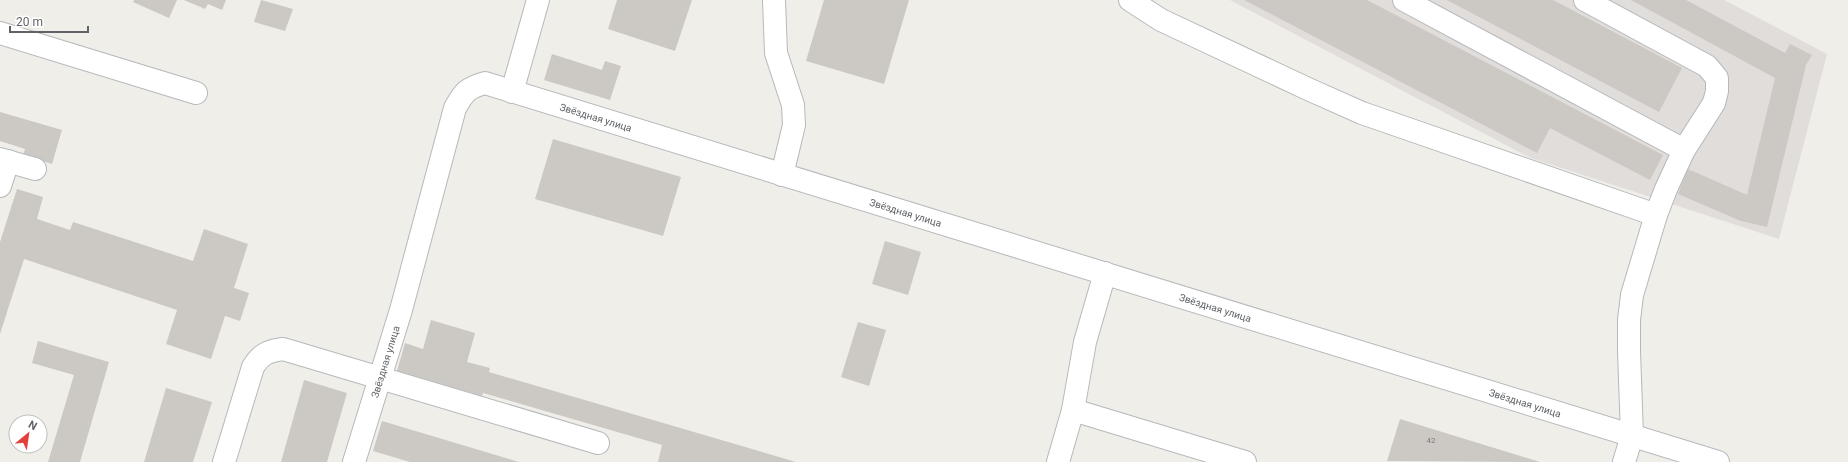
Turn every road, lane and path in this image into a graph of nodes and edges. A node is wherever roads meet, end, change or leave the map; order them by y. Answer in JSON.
{"nodes":[{"id":1,"x":538,"y":0,"type":"edge"},
{"id":2,"x":774,"y":0,"type":"edge"},
{"id":3,"x":1130,"y":0,"type":"edge"},
{"id":4,"x":1404,"y":0,"type":"edge"},
{"id":5,"x":1585,"y":0,"type":"edge"},
{"id":6,"x":0,"y":33,"type":"edge"},
{"id":7,"x":512,"y":92,"type":"junction"},
{"id":8,"x":196,"y":93,"type":"dead end"},
{"id":9,"x":1684,"y":150,"type":"junction"},
{"id":10,"x":4,"y":160,"type":"edge"},
{"id":11,"x":34,"y":169,"type":"dead end"},
{"id":12,"x":782,"y":175,"type":"junction"},
{"id":13,"x":0,"y":186,"type":"edge"},
{"id":14,"x":1656,"y":215,"type":"junction"},
{"id":15,"x":1105,"y":273,"type":"junction"},
{"id":16,"x":380,"y":378,"type":"junction"},
{"id":17,"x":1073,"y":410,"type":"junction"},
{"id":18,"x":1632,"y":436,"type":"junction"},
{"id":19,"x":598,"y":443,"type":"dead end"},
{"id":20,"x":224,"y":462,"type":"edge"},
{"id":21,"x":354,"y":462,"type":"edge"},
{"id":22,"x":1058,"y":462,"type":"edge"},
{"id":23,"x":1245,"y":462,"type":"edge"},
{"id":24,"x":1624,"y":462,"type":"edge"},
{"id":25,"x":1718,"y":462,"type":"edge"}],
"edges":[{"from":1,"to":7,"type":"street"},
{"from":2,"to":12,"type":"street"},
{"from":3,"to":14,"type":"street"},
{"from":4,"to":9,"type":"street"},
{"from":5,"to":9,"type":"street"},
{"from":6,"to":8,"type":"street"},
{"from":7,"to":12,"type":"street","name":"Звёздная улица"},
{"from":7,"to":16,"type":"street","name":"Звёздная улица"},
{"from":9,"to":14,"type":"street"},
{"from":10,"to":11,"type":"street"},
{"from":10,"to":13,"type":"street"},
{"from":12,"to":15,"type":"street","name":"Звёздная улица"},
{"from":14,"to":18,"type":"street"},
{"from":15,"to":17,"type":"street"},
{"from":15,"to":18,"type":"street","name":"Звёздная улица"},
{"from":16,"to":19,"type":"street"},
{"from":16,"to":20,"type":"street"},
{"from":16,"to":21,"type":"street","name":"Звёздная улица"},
{"from":17,"to":22,"type":"street"},
{"from":17,"to":23,"type":"street"},
{"from":18,"to":24,"type":"street"},
{"from":18,"to":25,"type":"street","name":"Звёздная улица"}]}
